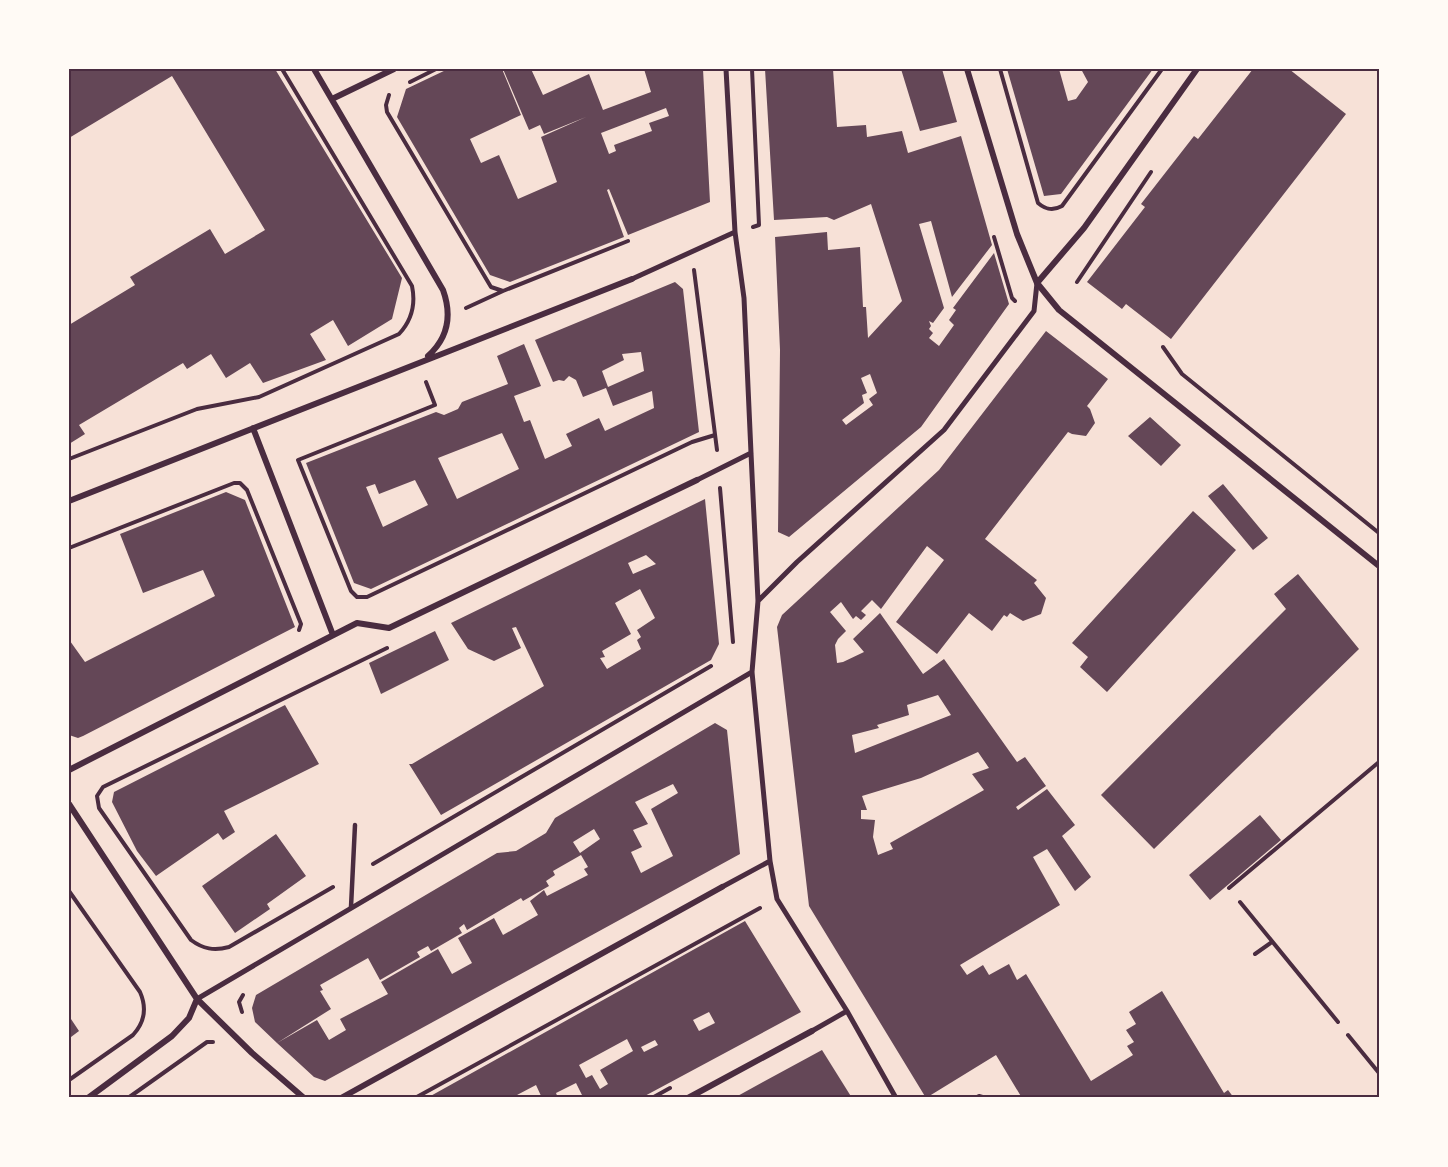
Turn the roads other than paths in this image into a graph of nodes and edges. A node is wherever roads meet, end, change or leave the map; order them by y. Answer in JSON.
{"nodes":[{"id":1,"x":314,"y":69,"type":"edge"},
{"id":2,"x":393,"y":69,"type":"edge"},
{"id":3,"x":726,"y":69,"type":"edge"},
{"id":4,"x":967,"y":69,"type":"edge"},
{"id":5,"x":1197,"y":69,"type":"edge"},
{"id":6,"x":332,"y":99,"type":"junction"},
{"id":7,"x":735,"y":232,"type":"junction"},
{"id":8,"x":632,"y":279,"type":"joint"},
{"id":9,"x":1037,"y":283,"type":"junction"},
{"id":10,"x":424,"y":360,"type":"junction"},
{"id":11,"x":254,"y":428,"type":"junction"},
{"id":12,"x":751,"y":453,"type":"junction"},
{"id":13,"x":697,"y":480,"type":"joint"},
{"id":14,"x":69,"y":501,"type":"edge"},
{"id":15,"x":1379,"y":566,"type":"edge"},
{"id":16,"x":758,"y":601,"type":"junction"},
{"id":17,"x":333,"y":635,"type":"junction"},
{"id":18,"x":752,"y":672,"type":"junction"},
{"id":19,"x":69,"y":770,"type":"edge"},
{"id":20,"x":69,"y":804,"type":"edge"},
{"id":21,"x":355,"y":825,"type":"dead end"},
{"id":22,"x":770,"y":861,"type":"junction"},
{"id":23,"x":722,"y":887,"type":"joint"},
{"id":24,"x":351,"y":907,"type":"junction"},
{"id":25,"x":197,"y":999,"type":"junction"},
{"id":26,"x":847,"y":1011,"type":"junction"},
{"id":27,"x":812,"y":1031,"type":"joint"},
{"id":28,"x":88,"y":1098,"type":"edge"},
{"id":29,"x":304,"y":1098,"type":"edge"},
{"id":30,"x":341,"y":1098,"type":"edge"},
{"id":31,"x":688,"y":1098,"type":"edge"},
{"id":32,"x":896,"y":1098,"type":"edge"}],
"edges":[{"from":1,"to":6,"type":"street"},
{"from":2,"to":6,"type":"street"},
{"from":3,"to":7,"type":"street"},
{"from":4,"to":9,"type":"street"},
{"from":5,"to":9,"type":"street"},
{"from":6,"to":10,"type":"street"},
{"from":7,"to":8,"type":"street"},
{"from":7,"to":12,"type":"street"},
{"from":8,"to":10,"type":"street"},
{"from":9,"to":15,"type":"street"},
{"from":9,"to":16,"type":"street"},
{"from":10,"to":11,"type":"street"},
{"from":11,"to":14,"type":"street"},
{"from":11,"to":17,"type":"street"},
{"from":12,"to":13,"type":"street"},
{"from":12,"to":16,"type":"street"},
{"from":13,"to":17,"type":"street"},
{"from":16,"to":18,"type":"street"},
{"from":17,"to":19,"type":"street"},
{"from":18,"to":22,"type":"street"},
{"from":18,"to":24,"type":"street"},
{"from":20,"to":25,"type":"street"},
{"from":21,"to":24,"type":"lane"},
{"from":22,"to":23,"type":"street"},
{"from":22,"to":26,"type":"street"},
{"from":23,"to":30,"type":"street"},
{"from":24,"to":25,"type":"street"},
{"from":25,"to":28,"type":"street"},
{"from":25,"to":29,"type":"street"},
{"from":26,"to":27,"type":"street"},
{"from":26,"to":32,"type":"street"},
{"from":27,"to":31,"type":"street"}]}
